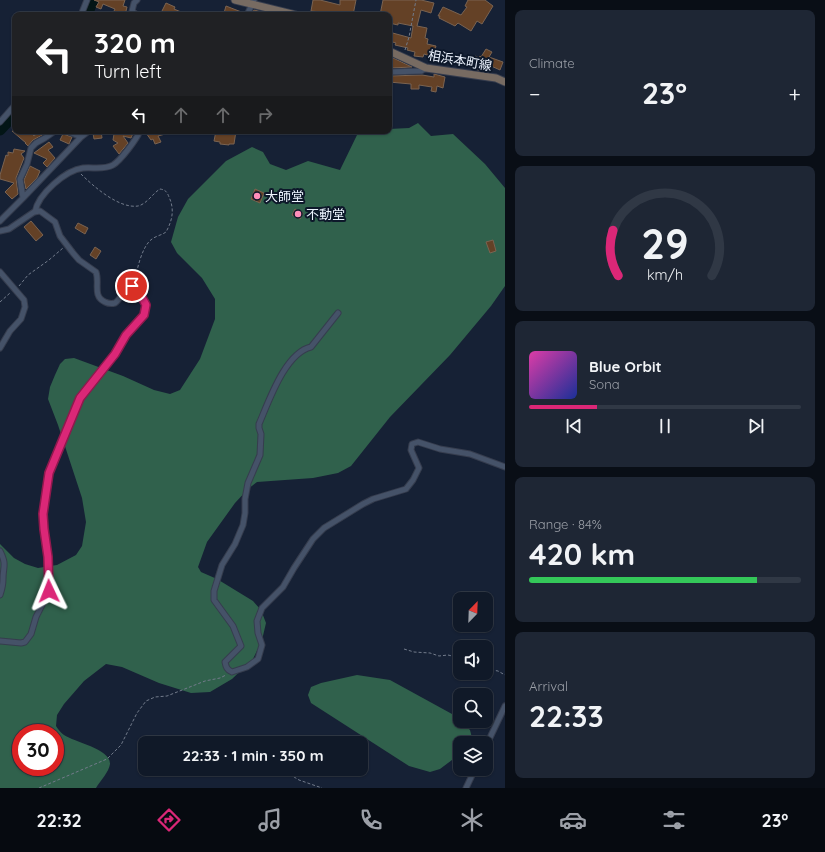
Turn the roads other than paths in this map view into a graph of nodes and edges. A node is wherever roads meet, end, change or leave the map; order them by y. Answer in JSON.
{"nodes":[{"id":1,"x":87,"y":0,"type":"edge"},
{"id":2,"x":137,"y":0,"type":"edge"},
{"id":3,"x":235,"y":0,"type":"edge"},
{"id":4,"x":253,"y":2,"type":"edge"},
{"id":5,"x":82,"y":12,"type":"edge"},
{"id":6,"x":133,"y":12,"type":"edge"},
{"id":7,"x":248,"y":12,"type":"edge"},
{"id":8,"x":286,"y":12,"type":"edge"},
{"id":9,"x":392,"y":52,"type":"edge"},
{"id":10,"x":426,"y":68,"type":"junction"},
{"id":11,"x":392,"y":72,"type":"edge"},
{"id":12,"x":505,"y":82,"type":"edge"},
{"id":13,"x":12,"y":108,"type":"edge"},
{"id":14,"x":0,"y":122,"type":"edge"},
{"id":15,"x":51,"y":134,"type":"edge"},
{"id":16,"x":76,"y":134,"type":"edge"},
{"id":17,"x":84,"y":134,"type":"edge"},
{"id":18,"x":138,"y":134,"type":"edge"},
{"id":19,"x":81,"y":136,"type":"junction"},
{"id":20,"x":23,"y":198,"type":"junction"},
{"id":21,"x":36,"y":212,"type":"junction"},
{"id":22,"x":0,"y":221,"type":"edge"},
{"id":23,"x":0,"y":231,"type":"edge"},
{"id":24,"x":0,"y":272,"type":"edge"},
{"id":25,"x":338,"y":312,"type":"dead end"},
{"id":26,"x":0,"y":348,"type":"edge"},
{"id":27,"x":505,"y":467,"type":"edge"},
{"id":28,"x":0,"y":551,"type":"edge"},
{"id":29,"x":0,"y":595,"type":"edge"},
{"id":30,"x":0,"y":641,"type":"edge"},
{"id":31,"x":505,"y":706,"type":"edge"},
{"id":32,"x":491,"y":736,"type":"edge"},
{"id":33,"x":472,"y":776,"type":"edge"},
{"id":34,"x":466,"y":788,"type":"edge"}],
"edges":[{"from":1,"to":5,"type":"street"},
{"from":2,"to":6,"type":"street"},
{"from":3,"to":4,"type":"main road"},
{"from":4,"to":7,"type":"street"},
{"from":4,"to":8,"type":"main road"},
{"from":9,"to":10,"type":"main road","name":"相浜本町線"},
{"from":10,"to":11,"type":"street"},
{"from":10,"to":12,"type":"main road","name":"相浜本町線"},
{"from":13,"to":14,"type":"street"},
{"from":15,"to":20,"type":"street"},
{"from":16,"to":19,"type":"street"},
{"from":17,"to":19,"type":"street"},
{"from":18,"to":21,"type":"street"},
{"from":19,"to":20,"type":"street"},
{"from":20,"to":22,"type":"street"},
{"from":21,"to":23,"type":"street"},
{"from":21,"to":30,"type":"street"},
{"from":24,"to":26,"type":"street"},
{"from":25,"to":27,"type":"street"},
{"from":28,"to":29,"type":"street"},
{"from":31,"to":32,"type":"street"},
{"from":33,"to":34,"type":"street"}]}
